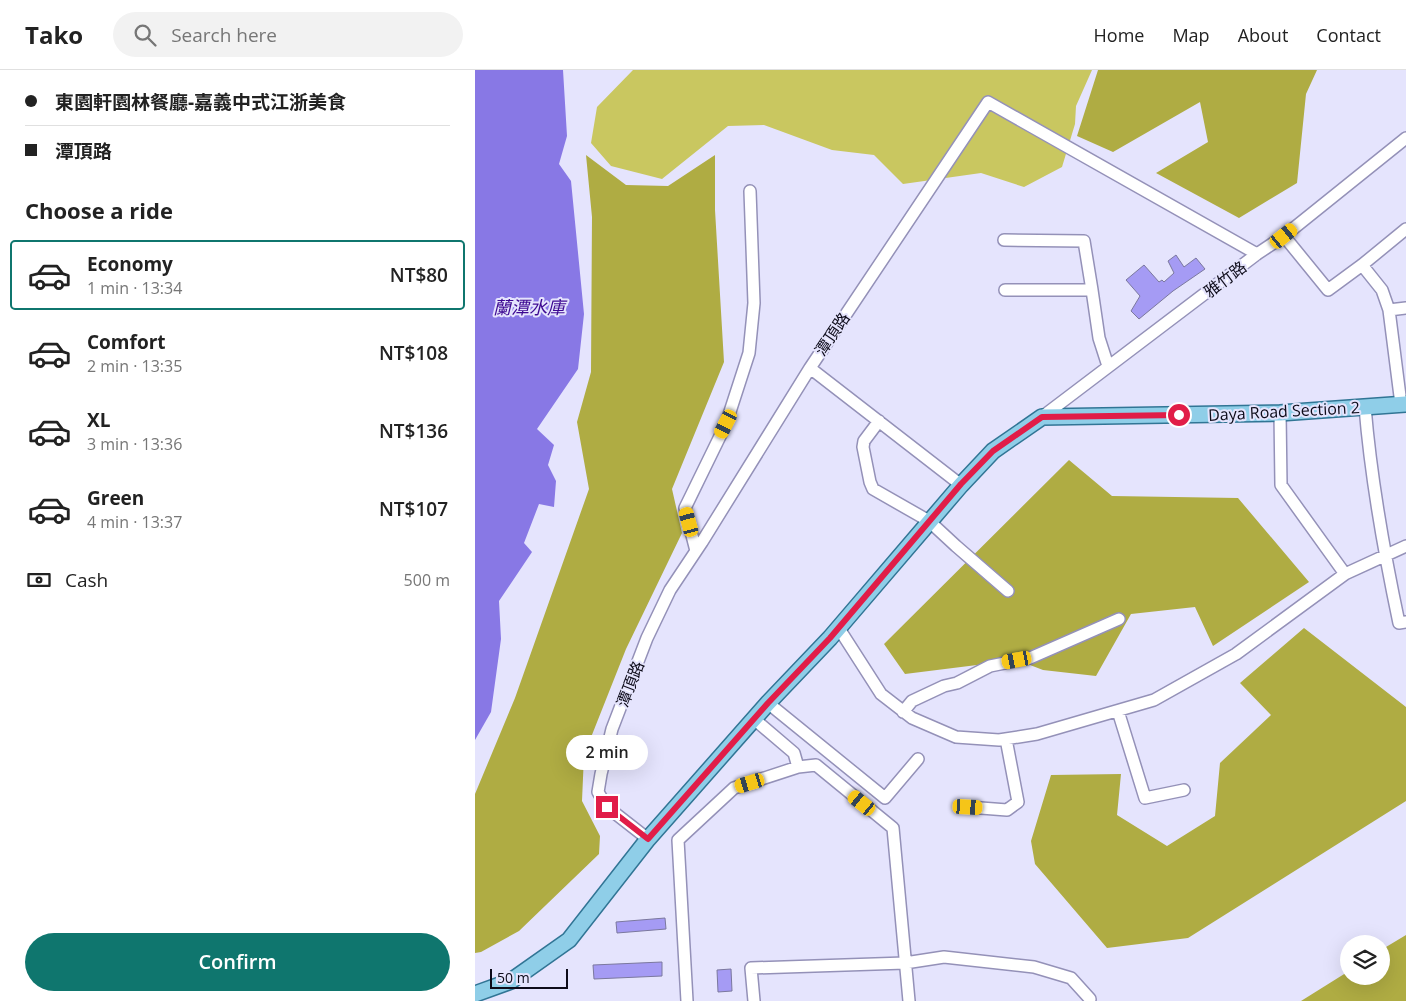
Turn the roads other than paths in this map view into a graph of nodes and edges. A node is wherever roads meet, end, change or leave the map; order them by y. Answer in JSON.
{"nodes":[{"id":1,"x":1403,"y":146,"type":"edge"},
{"id":2,"x":750,"y":191,"type":"dead end"},
{"id":3,"x":1406,"y":229,"type":"edge"},
{"id":4,"x":1284,"y":236,"type":"junction"},
{"id":5,"x":1004,"y":240,"type":"dead end"},
{"id":6,"x":1257,"y":254,"type":"junction"},
{"id":7,"x":1362,"y":265,"type":"junction"},
{"id":8,"x":1005,"y":290,"type":"dead end"},
{"id":9,"x":1092,"y":290,"type":"junction"},
{"id":10,"x":1406,"y":308,"type":"edge"},
{"id":11,"x":1389,"y":310,"type":"junction"},
{"id":12,"x":1108,"y":366,"type":"junction"},
{"id":13,"x":810,"y":368,"type":"junction"},
{"id":14,"x":1404,"y":404,"type":"edge"},
{"id":15,"x":1365,"y":407,"type":"junction"},
{"id":16,"x":1280,"y":413,"type":"junction"},
{"id":17,"x":1042,"y":417,"type":"junction"},
{"id":18,"x":879,"y":421,"type":"junction"},
{"id":19,"x":961,"y":484,"type":"junction"},
{"id":20,"x":929,"y":521,"type":"junction"},
{"id":21,"x":1406,"y":546,"type":"edge"},
{"id":22,"x":696,"y":551,"type":"junction"},
{"id":23,"x":1385,"y":556,"type":"junction"},
{"id":24,"x":1345,"y":574,"type":"junction"},
{"id":25,"x":1008,"y":591,"type":"dead end"},
{"id":26,"x":1119,"y":619,"type":"dead end"},
{"id":27,"x":1406,"y":622,"type":"edge"},
{"id":28,"x":838,"y":627,"type":"junction"},
{"id":29,"x":768,"y":703,"type":"junction"},
{"id":30,"x":1118,"y":711,"type":"junction"},
{"id":31,"x":903,"y":712,"type":"junction"},
{"id":32,"x":753,"y":719,"type":"junction"},
{"id":33,"x":1006,"y":739,"type":"junction"},
{"id":34,"x":918,"y":760,"type":"dead end"},
{"id":35,"x":798,"y":768,"type":"junction"},
{"id":36,"x":1184,"y":790,"type":"dead end"},
{"id":37,"x":968,"y":807,"type":"dead end"},
{"id":38,"x":648,"y":839,"type":"junction"},
{"id":39,"x":905,"y":963,"type":"junction"},
{"id":40,"x":475,"y":994,"type":"edge"},
{"id":41,"x":1090,"y":999,"type":"dead end"},
{"id":42,"x":687,"y":1001,"type":"edge"},
{"id":43,"x":754,"y":1001,"type":"edge"},
{"id":44,"x":909,"y":1001,"type":"edge"}],
"edges":[{"from":1,"to":4,"type":"street","name":"雅竹路"},
{"from":2,"to":22,"type":"street"},
{"from":3,"to":7,"type":"street"},
{"from":4,"to":6,"type":"street","name":"雅竹路"},
{"from":4,"to":7,"type":"street"},
{"from":5,"to":9,"type":"street"},
{"from":6,"to":12,"type":"street","name":"雅竹路"},
{"from":6,"to":13,"type":"street","name":"潭頂路"},
{"from":7,"to":11,"type":"street"},
{"from":8,"to":9,"type":"street"},
{"from":9,"to":12,"type":"street"},
{"from":10,"to":11,"type":"street"},
{"from":11,"to":14,"type":"street"},
{"from":12,"to":17,"type":"street","name":"雅竹路"},
{"from":13,"to":18,"type":"street"},
{"from":13,"to":22,"type":"street","name":"潭頂路"},
{"from":14,"to":15,"type":"main road","name":"Daya Road Section 2"},
{"from":15,"to":16,"type":"main road","name":"Daya Road Section 2"},
{"from":15,"to":23,"type":"street"},
{"from":16,"to":17,"type":"main road","name":"Daya Road Section 2"},
{"from":16,"to":24,"type":"street"},
{"from":17,"to":19,"type":"main road"},
{"from":18,"to":19,"type":"street"},
{"from":18,"to":20,"type":"street"},
{"from":19,"to":20,"type":"main road"},
{"from":20,"to":25,"type":"street"},
{"from":20,"to":28,"type":"main road"},
{"from":21,"to":23,"type":"street"},
{"from":22,"to":38,"type":"street","name":"潭頂路"},
{"from":23,"to":24,"type":"street"},
{"from":23,"to":27,"type":"street"},
{"from":24,"to":30,"type":"street"},
{"from":26,"to":31,"type":"street"},
{"from":28,"to":29,"type":"main road"},
{"from":28,"to":31,"type":"street"},
{"from":29,"to":32,"type":"main road"},
{"from":29,"to":34,"type":"street"},
{"from":30,"to":33,"type":"street"},
{"from":30,"to":36,"type":"street"},
{"from":31,"to":33,"type":"street"},
{"from":32,"to":35,"type":"street"},
{"from":32,"to":38,"type":"main road"},
{"from":33,"to":37,"type":"street"},
{"from":35,"to":39,"type":"street"},
{"from":35,"to":42,"type":"street"},
{"from":38,"to":40,"type":"main road"},
{"from":39,"to":41,"type":"street"},
{"from":39,"to":43,"type":"street"},
{"from":39,"to":44,"type":"street"}]}
